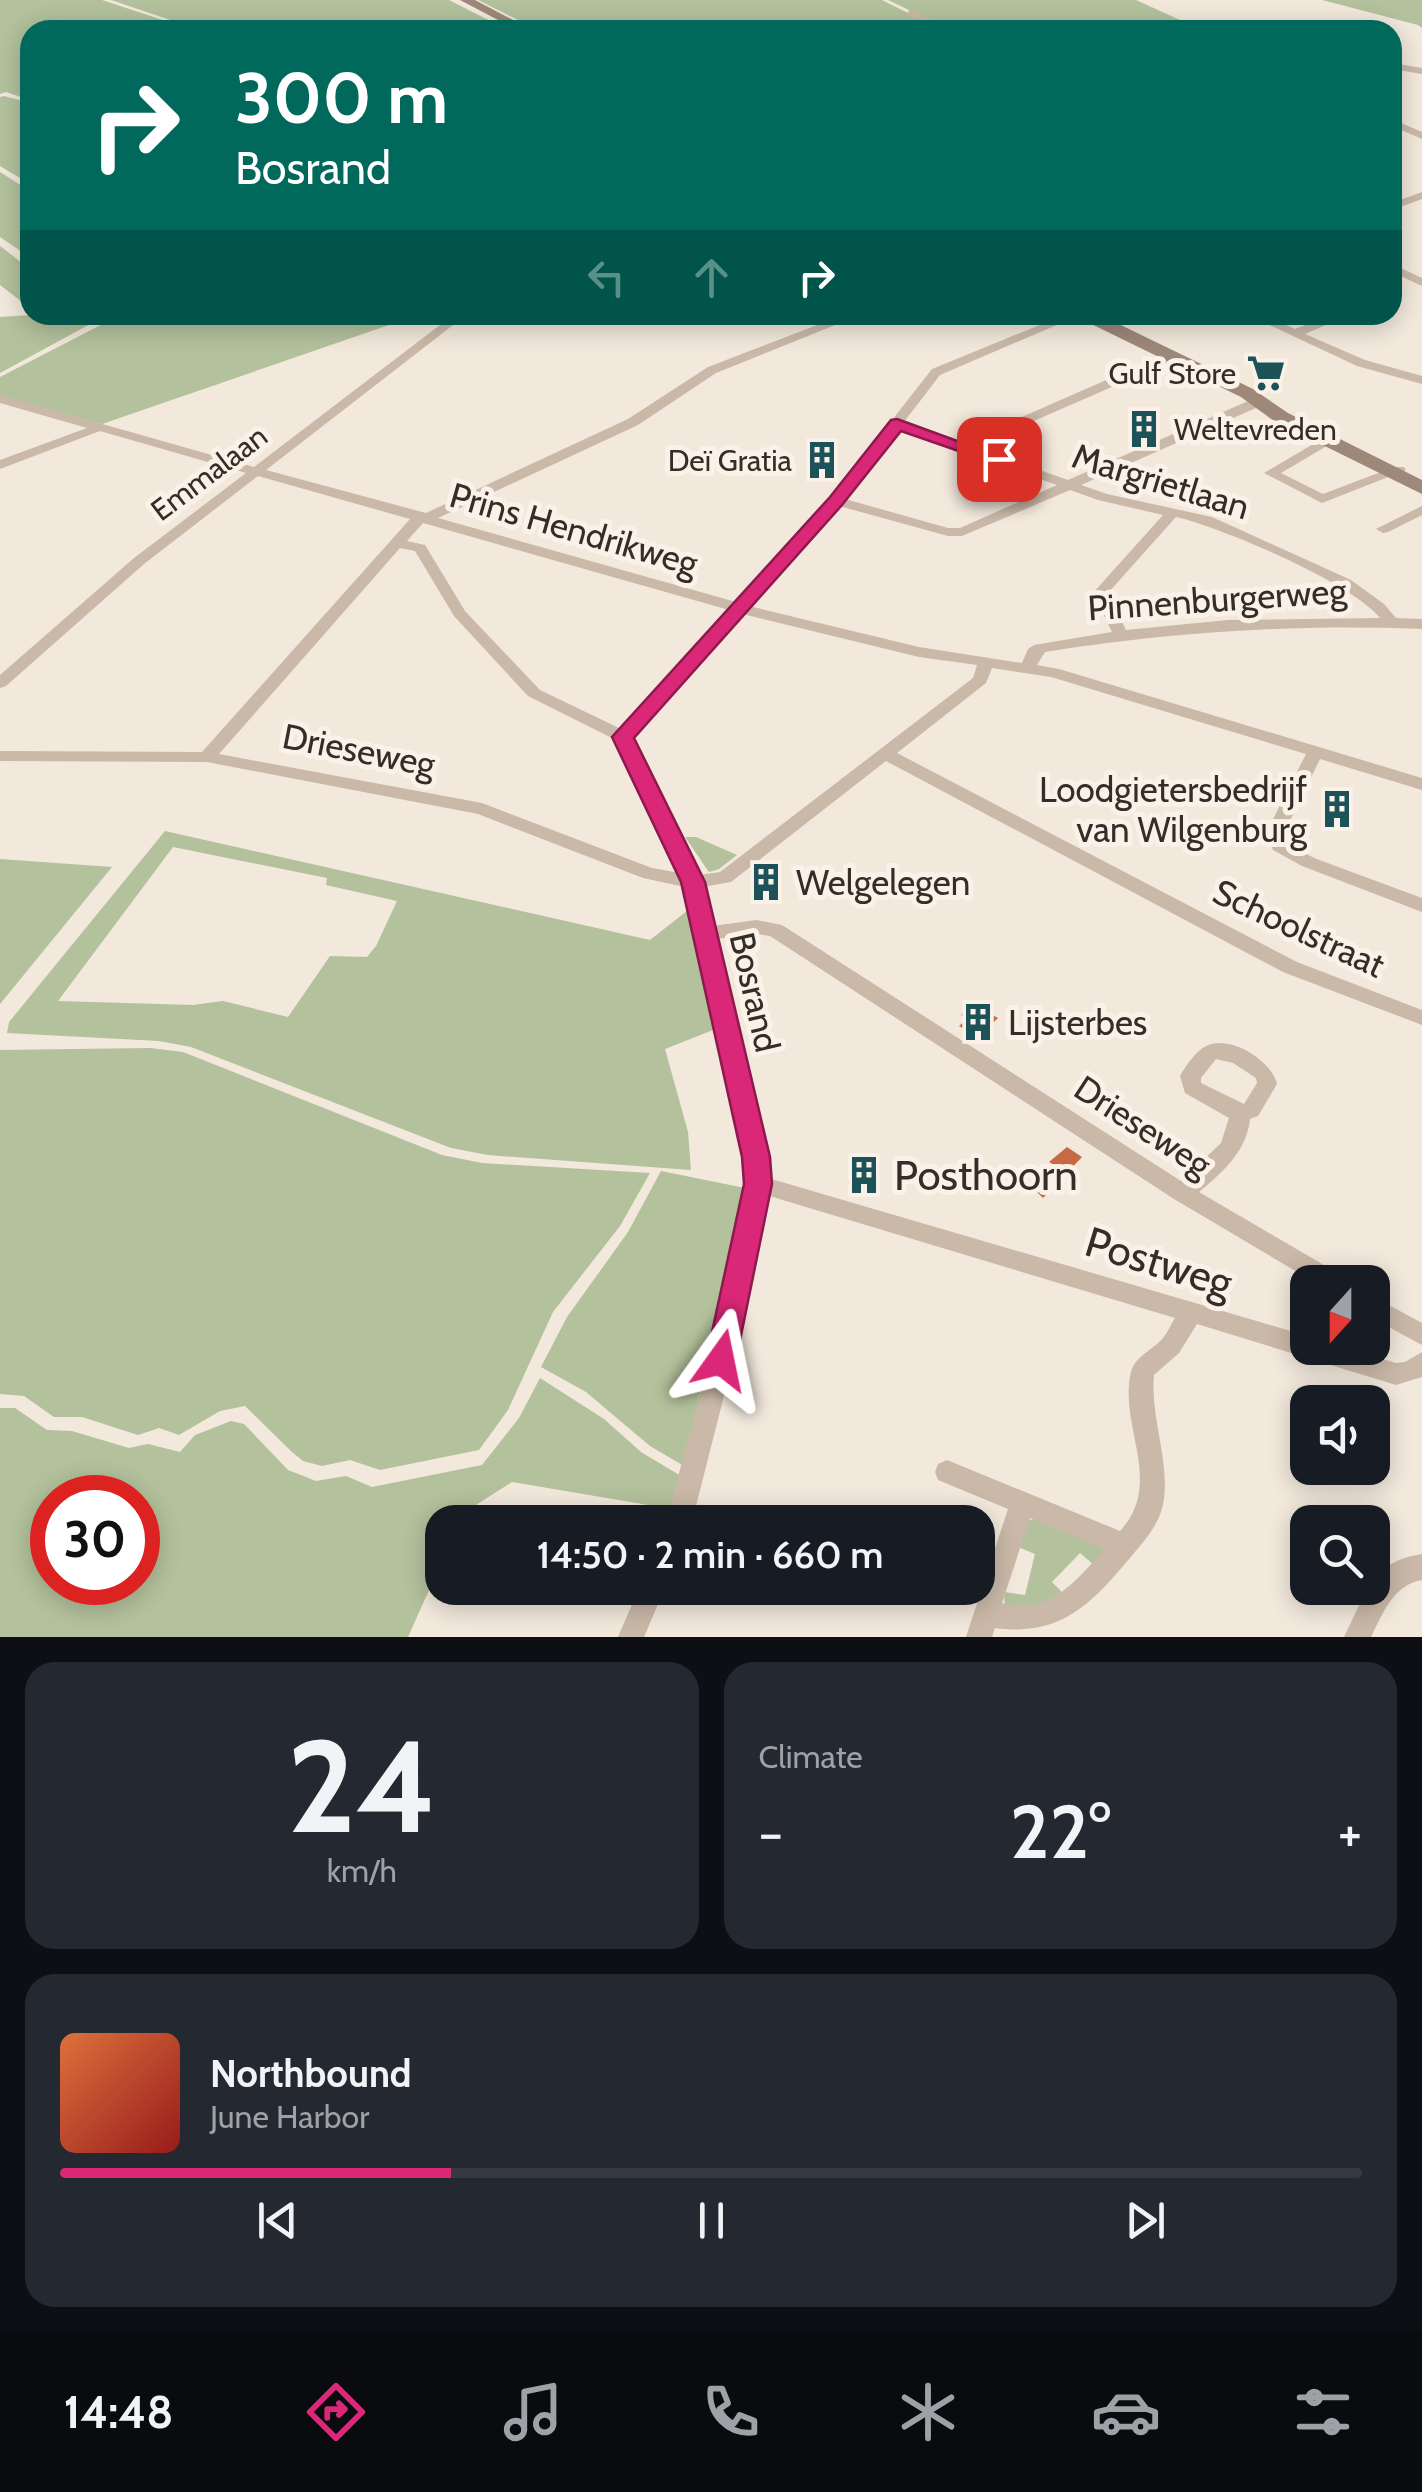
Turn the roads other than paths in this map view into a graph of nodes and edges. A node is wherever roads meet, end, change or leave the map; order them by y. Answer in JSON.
{"nodes":[{"id":1,"x":466,"y":0,"type":"edge"},
{"id":2,"x":910,"y":12,"type":"dead end"},
{"id":3,"x":506,"y":20,"type":"edge"},
{"id":4,"x":926,"y":20,"type":"edge"},
{"id":5,"x":1422,"y":195,"type":"edge"},
{"id":6,"x":1407,"y":202,"type":"junction"},
{"id":7,"x":1402,"y":204,"type":"edge"},
{"id":8,"x":1422,"y":208,"type":"edge"},
{"id":9,"x":447,"y":325,"type":"edge"},
{"id":10,"x":828,"y":325,"type":"edge"},
{"id":11,"x":1045,"y":325,"type":"edge"},
{"id":12,"x":1112,"y":325,"type":"edge"},
{"id":13,"x":1277,"y":325,"type":"edge"},
{"id":14,"x":1317,"y":325,"type":"edge"},
{"id":15,"x":1296,"y":333,"type":"junction"},
{"id":16,"x":1172,"y":356,"type":"junction"},
{"id":17,"x":1422,"y":380,"type":"edge"},
{"id":18,"x":0,"y":399,"type":"edge"},
{"id":19,"x":1265,"y":404,"type":"junction"},
{"id":20,"x":897,"y":424,"type":"junction"},
{"id":21,"x":100,"y":427,"type":"junction"},
{"id":22,"x":1330,"y":439,"type":"junction"},
{"id":23,"x":964,"y":447,"type":"junction"},
{"id":24,"x":0,"y":465,"type":"edge"},
{"id":25,"x":258,"y":470,"type":"junction"},
{"id":26,"x":1396,"y":472,"type":"junction"},
{"id":27,"x":1069,"y":484,"type":"junction"},
{"id":28,"x":1422,"y":484,"type":"edge"},
{"id":29,"x":836,"y":501,"type":"junction"},
{"id":30,"x":1422,"y":510,"type":"edge"},
{"id":31,"x":1174,"y":511,"type":"junction"},
{"id":32,"x":424,"y":517,"type":"junction"},
{"id":33,"x":1383,"y":529,"type":"dead end"},
{"id":34,"x":397,"y":543,"type":"junction"},
{"id":35,"x":739,"y":608,"type":"junction"},
{"id":36,"x":1391,"y":622,"type":"junction"},
{"id":37,"x":1422,"y":624,"type":"edge"},
{"id":38,"x":1120,"y":635,"type":"junction"},
{"id":39,"x":986,"y":662,"type":"junction"},
{"id":40,"x":1028,"y":667,"type":"junction"},
{"id":41,"x":0,"y":683,"type":"edge"},
{"id":42,"x":623,"y":737,"type":"junction"},
{"id":43,"x":886,"y":754,"type":"junction"},
{"id":44,"x":1314,"y":754,"type":"junction"},
{"id":45,"x":0,"y":756,"type":"edge"},
{"id":46,"x":207,"y":757,"type":"junction"},
{"id":47,"x":1422,"y":784,"type":"edge"},
{"id":48,"x":693,"y":882,"type":"junction"},
{"id":49,"x":1422,"y":905,"type":"edge"},
{"id":50,"x":706,"y":933,"type":"junction"},
{"id":51,"x":1422,"y":1018,"type":"edge"},
{"id":52,"x":1240,"y":1114,"type":"dead end"},
{"id":53,"x":758,"y":1184,"type":"junction"},
{"id":54,"x":1182,"y":1194,"type":"junction"},
{"id":55,"x":1304,"y":1265,"type":"edge"},
{"id":56,"x":1191,"y":1313,"type":"junction"},
{"id":57,"x":1390,"y":1316,"type":"edge"},
{"id":58,"x":1422,"y":1335,"type":"edge"},
{"id":59,"x":1290,"y":1343,"type":"edge"},
{"id":60,"x":1422,"y":1364,"type":"edge"},
{"id":61,"x":1366,"y":1365,"type":"edge"},
{"id":62,"x":947,"y":1472,"type":"dead end"},
{"id":63,"x":1023,"y":1503,"type":"junction"},
{"id":64,"x":683,"y":1505,"type":"edge"},
{"id":65,"x":1124,"y":1546,"type":"junction"},
{"id":66,"x":1422,"y":1567,"type":"edge"},
{"id":67,"x":645,"y":1605,"type":"edge"},
{"id":68,"x":982,"y":1624,"type":"edge"},
{"id":69,"x":632,"y":1637,"type":"edge"},
{"id":70,"x":1356,"y":1637,"type":"edge"}],
"edges":[{"from":1,"to":3,"type":"main road"},
{"from":2,"to":4,"type":"street"},
{"from":5,"to":6,"type":"street"},
{"from":6,"to":7,"type":"street"},
{"from":6,"to":8,"type":"street"},
{"from":9,"to":25,"type":"street","name":"Emmalaan"},
{"from":10,"to":32,"type":"street"},
{"from":11,"to":20,"type":"street"},
{"from":12,"to":16,"type":"main road"},
{"from":13,"to":15,"type":"street"},
{"from":14,"to":15,"type":"street"},
{"from":15,"to":17,"type":"street"},
{"from":16,"to":19,"type":"main road"},
{"from":16,"to":23,"type":"street"},
{"from":18,"to":21,"type":"street","name":"Prins Hendrikweg"},
{"from":19,"to":22,"type":"main road"},
{"from":19,"to":27,"type":"street"},
{"from":20,"to":23,"type":"street","name":"Margrietlaan"},
{"from":20,"to":29,"type":"street"},
{"from":21,"to":24,"type":"street"},
{"from":21,"to":25,"type":"street","name":"Prins Hendrikweg"},
{"from":22,"to":26,"type":"main road"},
{"from":22,"to":26,"type":"street"},
{"from":23,"to":27,"type":"street","name":"Margrietlaan"},
{"from":25,"to":32,"type":"street","name":"Prins Hendrikweg"},
{"from":25,"to":41,"type":"street","name":"Emmalaan"},
{"from":26,"to":28,"type":"main road"},
{"from":27,"to":29,"type":"street"},
{"from":27,"to":31,"type":"street","name":"Margrietlaan"},
{"from":29,"to":35,"type":"street"},
{"from":30,"to":33,"type":"street"},
{"from":31,"to":36,"type":"street","name":"Margrietlaan"},
{"from":31,"to":38,"type":"street"},
{"from":32,"to":34,"type":"street"},
{"from":32,"to":35,"type":"street","name":"Prins Hendrikweg"},
{"from":34,"to":42,"type":"street"},
{"from":34,"to":46,"type":"street"},
{"from":35,"to":39,"type":"street","name":"Prins Hendrikweg"},
{"from":35,"to":42,"type":"street"},
{"from":36,"to":37,"type":"street","name":"Pinnenburgerweg"},
{"from":36,"to":38,"type":"street","name":"Pinnenburgerweg"},
{"from":38,"to":40,"type":"street","name":"Pinnenburgerweg"},
{"from":39,"to":40,"type":"street","name":"Prins Hendrikweg"},
{"from":39,"to":43,"type":"street"},
{"from":40,"to":44,"type":"street","name":"Prins Hendrikweg"},
{"from":42,"to":48,"type":"street","name":"Bosrand"},
{"from":43,"to":48,"type":"street"},
{"from":43,"to":51,"type":"street","name":"Schoolstraat"},
{"from":44,"to":47,"type":"street","name":"Prins Hendrikweg"},
{"from":44,"to":49,"type":"street"},
{"from":45,"to":46,"type":"street","name":"Drieseweg"},
{"from":46,"to":48,"type":"street","name":"Drieseweg"},
{"from":48,"to":50,"type":"street","name":"Bosrand"},
{"from":50,"to":53,"type":"street","name":"Bosrand"},
{"from":50,"to":54,"type":"street","name":"Drieseweg"},
{"from":52,"to":54,"type":"street"},
{"from":53,"to":56,"type":"street","name":"Postweg"},
{"from":53,"to":64,"type":"street","name":"Bosrand"},
{"from":54,"to":55,"type":"street","name":"Drieseweg"},
{"from":56,"to":59,"type":"street","name":"Postweg"},
{"from":56,"to":65,"type":"street"},
{"from":57,"to":58,"type":"street"},
{"from":60,"to":61,"type":"street","name":"Postweg"},
{"from":62,"to":63,"type":"street"},
{"from":63,"to":65,"type":"street"},
{"from":63,"to":68,"type":"street"},
{"from":65,"to":68,"type":"street"},
{"from":66,"to":70,"type":"street"},
{"from":67,"to":69,"type":"street"}]}
